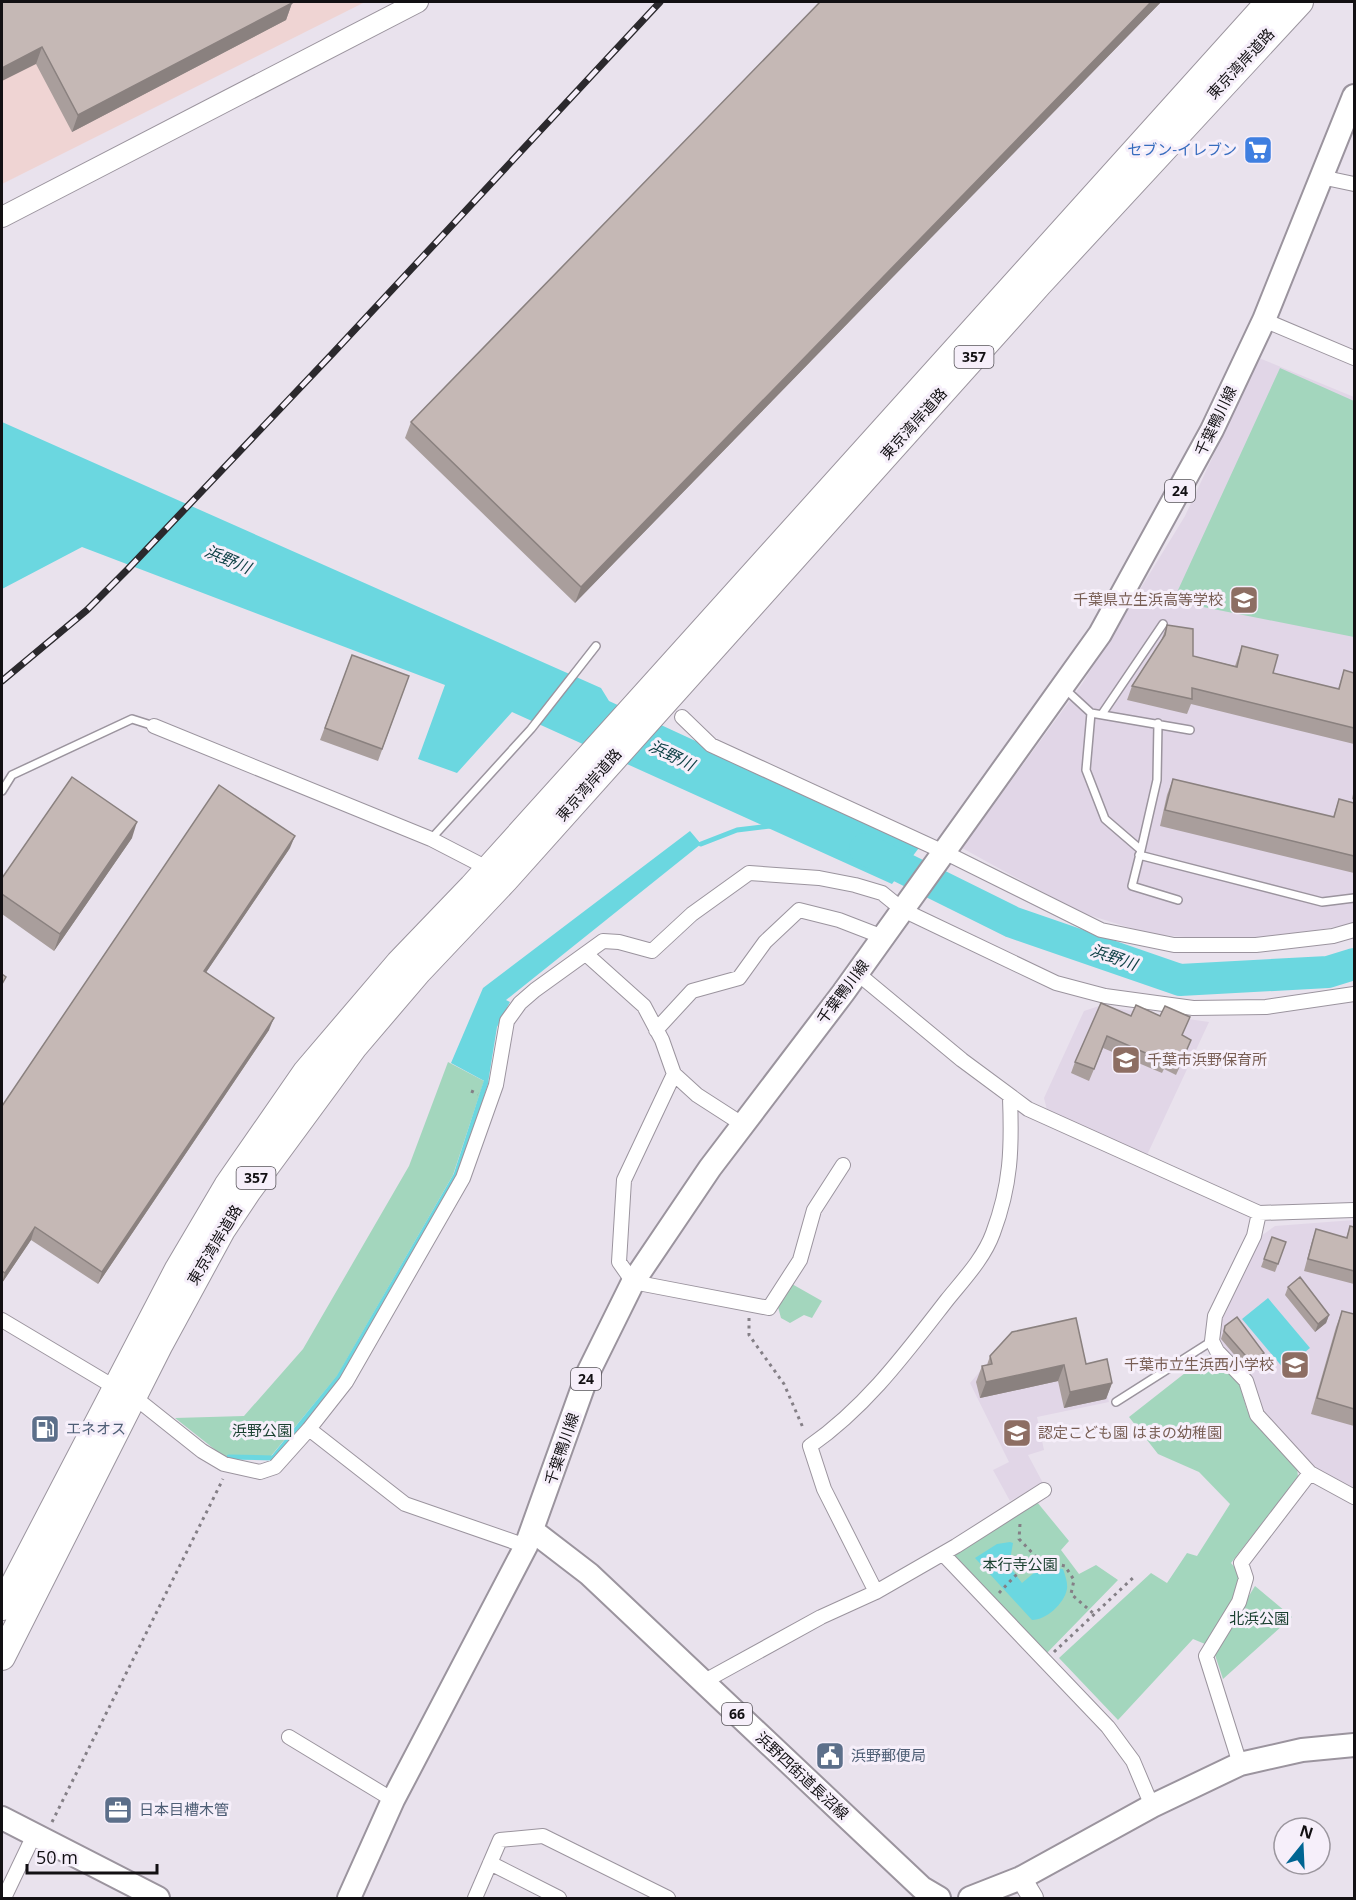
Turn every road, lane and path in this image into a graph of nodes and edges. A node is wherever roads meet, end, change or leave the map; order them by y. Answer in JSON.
{"nodes":[{"id":1,"x":418,"y":2,"type":"edge"},
{"id":2,"x":1269,"y":2,"type":"edge"},
{"id":3,"x":1300,"y":2,"type":"edge"},
{"id":4,"x":1354,"y":96,"type":"edge"},
{"id":5,"x":1321,"y":177,"type":"junction"},
{"id":6,"x":1354,"y":184,"type":"edge"},
{"id":7,"x":2,"y":217,"type":"edge"},
{"id":8,"x":1264,"y":320,"type":"junction"},
{"id":9,"x":1354,"y":358,"type":"edge"},
{"id":10,"x":1163,"y":624,"type":"dead end"},
{"id":11,"x":596,"y":646,"type":"dead end"},
{"id":12,"x":1064,"y":688,"type":"junction"},
{"id":13,"x":643,"y":710,"type":"junction"},
{"id":14,"x":1091,"y":713,"type":"junction"},
{"id":15,"x":1102,"y":714,"type":"junction"},
{"id":16,"x":682,"y":717,"type":"dead end"},
{"id":17,"x":1158,"y":723,"type":"junction"},
{"id":18,"x":154,"y":726,"type":"joint"},
{"id":19,"x":1190,"y":730,"type":"dead end"},
{"id":20,"x":2,"y":791,"type":"edge"},
{"id":21,"x":431,"y":839,"type":"junction"},
{"id":22,"x":944,"y":852,"type":"junction"},
{"id":23,"x":1140,"y":853,"type":"junction"},
{"id":24,"x":497,"y":874,"type":"junction"},
{"id":25,"x":1354,"y":898,"type":"edge"},
{"id":26,"x":1178,"y":900,"type":"dead end"},
{"id":27,"x":904,"y":908,"type":"junction"},
{"id":28,"x":1354,"y":930,"type":"edge"},
{"id":29,"x":884,"y":937,"type":"junction"},
{"id":30,"x":586,"y":954,"type":"junction"},
{"id":31,"x":857,"y":973,"type":"junction"},
{"id":32,"x":1354,"y":994,"type":"edge"},
{"id":33,"x":656,"y":1030,"type":"junction"},
{"id":34,"x":674,"y":1074,"type":"junction"},
{"id":35,"x":471,"y":1091,"type":"dead end"},
{"id":36,"x":478,"y":1094,"type":"dead end"},
{"id":37,"x":1010,"y":1098,"type":"junction"},
{"id":38,"x":742,"y":1124,"type":"junction"},
{"id":39,"x":843,"y":1165,"type":"dead end"},
{"id":40,"x":1354,"y":1210,"type":"edge"},
{"id":41,"x":1259,"y":1213,"type":"junction"},
{"id":42,"x":633,"y":1282,"type":"junction"},
{"id":43,"x":750,"y":1304,"type":"junction"},
{"id":44,"x":2,"y":1320,"type":"edge"},
{"id":45,"x":1212,"y":1341,"type":"junction"},
{"id":46,"x":124,"y":1392,"type":"junction"},
{"id":47,"x":1116,"y":1402,"type":"dead end"},
{"id":48,"x":309,"y":1430,"type":"junction"},
{"id":49,"x":810,"y":1446,"type":"junction"},
{"id":50,"x":229,"y":1466,"type":"junction"},
{"id":51,"x":1310,"y":1473,"type":"junction"},
{"id":52,"x":1044,"y":1490,"type":"dead end"},
{"id":53,"x":1354,"y":1497,"type":"edge"},
{"id":54,"x":1021,"y":1504,"type":"junction"},
{"id":55,"x":530,"y":1539,"type":"junction"},
{"id":56,"x":943,"y":1554,"type":"junction"},
{"id":57,"x":1039,"y":1560,"type":"junction"},
{"id":58,"x":1136,"y":1575,"type":"dead end"},
{"id":59,"x":1002,"y":1589,"type":"dead end"},
{"id":60,"x":876,"y":1592,"type":"junction"},
{"id":61,"x":2,"y":1607,"type":"edge"},
{"id":62,"x":1094,"y":1614,"type":"junction"},
{"id":63,"x":2,"y":1657,"type":"edge"},
{"id":64,"x":1044,"y":1661,"type":"junction"},
{"id":65,"x":703,"y":1682,"type":"junction"},
{"id":66,"x":289,"y":1737,"type":"dead end"},
{"id":67,"x":1354,"y":1745,"type":"edge"},
{"id":68,"x":1240,"y":1764,"type":"junction"},
{"id":69,"x":393,"y":1800,"type":"junction"},
{"id":70,"x":1152,"y":1806,"type":"junction"},
{"id":71,"x":2,"y":1818,"type":"edge"},
{"id":72,"x":39,"y":1837,"type":"junction"},
{"id":73,"x":490,"y":1863,"type":"junction"},
{"id":74,"x":1021,"y":1878,"type":"junction"},
{"id":75,"x":4,"y":1899,"type":"edge"},
{"id":76,"x":158,"y":1899,"type":"edge"},
{"id":77,"x":349,"y":1899,"type":"edge"},
{"id":78,"x":475,"y":1899,"type":"edge"},
{"id":79,"x":559,"y":1899,"type":"edge"},
{"id":80,"x":668,"y":1899,"type":"edge"},
{"id":81,"x":939,"y":1899,"type":"edge"},
{"id":82,"x":970,"y":1899,"type":"edge"},
{"id":83,"x":1033,"y":1899,"type":"edge"}],
"edges":[{"from":1,"to":7,"type":"street"},
{"from":2,"to":13,"type":"highway","name":"東京湾岸道路","number":"357"},
{"from":3,"to":13,"type":"highway","name":"東京湾岸道路","number":"357"},
{"from":4,"to":5,"type":"main road","name":"千葉鴨川線","number":"24"},
{"from":5,"to":6,"type":"street"},
{"from":5,"to":8,"type":"main road","name":"千葉鴨川線","number":"24"},
{"from":8,"to":9,"type":"street"},
{"from":8,"to":12,"type":"main road","name":"千葉鴨川線","number":"24"},
{"from":10,"to":15,"type":"lane"},
{"from":11,"to":21,"type":"lane"},
{"from":12,"to":14,"type":"lane"},
{"from":12,"to":22,"type":"main road","name":"千葉鴨川線","number":"24"},
{"from":13,"to":24,"type":"highway","name":"東京湾岸道路","number":"357"},
{"from":14,"to":15,"type":"lane"},
{"from":14,"to":23,"type":"lane"},
{"from":15,"to":17,"type":"lane"},
{"from":16,"to":22,"type":"street"},
{"from":17,"to":19,"type":"lane"},
{"from":17,"to":23,"type":"lane"},
{"from":18,"to":20,"type":"lane"},
{"from":18,"to":21,"type":"street"},
{"from":21,"to":24,"type":"street"},
{"from":22,"to":27,"type":"main road","name":"千葉鴨川線","number":"24"},
{"from":22,"to":28,"type":"street"},
{"from":23,"to":25,"type":"lane"},
{"from":23,"to":26,"type":"lane"},
{"from":24,"to":46,"type":"highway","name":"東京湾岸道路","number":"357"},
{"from":27,"to":29,"type":"main road","name":"千葉鴨川線","number":"24"},
{"from":27,"to":30,"type":"street"},
{"from":27,"to":32,"type":"street"},
{"from":29,"to":31,"type":"main road","name":"千葉鴨川線","number":"24"},
{"from":29,"to":33,"type":"street"},
{"from":30,"to":33,"type":"street"},
{"from":30,"to":48,"type":"street"},
{"from":31,"to":37,"type":"street"},
{"from":31,"to":38,"type":"main road","name":"千葉鴨川線","number":"24"},
{"from":33,"to":34,"type":"street"},
{"from":34,"to":38,"type":"street"},
{"from":34,"to":42,"type":"street"},
{"from":35,"to":36,"type":"path"},
{"from":37,"to":41,"type":"street"},
{"from":37,"to":49,"type":"street"},
{"from":38,"to":42,"type":"main road","name":"千葉鴨川線","number":"24"},
{"from":39,"to":43,"type":"street"},
{"from":40,"to":41,"type":"street"},
{"from":41,"to":45,"type":"street"},
{"from":42,"to":43,"type":"street"},
{"from":42,"to":55,"type":"main road","name":"千葉鴨川線","number":"24"},
{"from":43,"to":49,"type":"path"},
{"from":44,"to":46,"type":"street"},
{"from":45,"to":47,"type":"lane"},
{"from":45,"to":51,"type":"street"},
{"from":46,"to":50,"type":"street"},
{"from":46,"to":61,"type":"highway","name":"東京湾岸道路","number":"357"},
{"from":46,"to":63,"type":"highway","name":"東京湾岸道路","number":"357"},
{"from":48,"to":50,"type":"street"},
{"from":48,"to":55,"type":"street"},
{"from":49,"to":60,"type":"street"},
{"from":50,"to":72,"type":"path"},
{"from":51,"to":53,"type":"street"},
{"from":51,"to":68,"type":"street"},
{"from":52,"to":54,"type":"street"},
{"from":54,"to":56,"type":"street"},
{"from":54,"to":57,"type":"path"},
{"from":55,"to":65,"type":"main road","name":"浜野四街道長沼線","number":"66"},
{"from":55,"to":69,"type":"main road","name":"千葉鴨川線","number":"24"},
{"from":56,"to":60,"type":"street"},
{"from":56,"to":64,"type":"street"},
{"from":57,"to":59,"type":"path"},
{"from":57,"to":62,"type":"path"},
{"from":58,"to":62,"type":"path"},
{"from":60,"to":65,"type":"street"},
{"from":62,"to":64,"type":"path"},
{"from":64,"to":70,"type":"street"},
{"from":65,"to":81,"type":"main road","name":"浜野四街道長沼線","number":"66"},
{"from":66,"to":69,"type":"street"},
{"from":67,"to":68,"type":"main road"},
{"from":68,"to":70,"type":"main road"},
{"from":69,"to":77,"type":"main road","name":"千葉鴨川線","number":"24"},
{"from":70,"to":74,"type":"main road"},
{"from":71,"to":72,"type":"main road"},
{"from":72,"to":75,"type":"street"},
{"from":72,"to":76,"type":"main road"},
{"from":73,"to":78,"type":"street"},
{"from":73,"to":79,"type":"street"},
{"from":73,"to":80,"type":"street"},
{"from":74,"to":82,"type":"main road"},
{"from":74,"to":83,"type":"street"}]}
